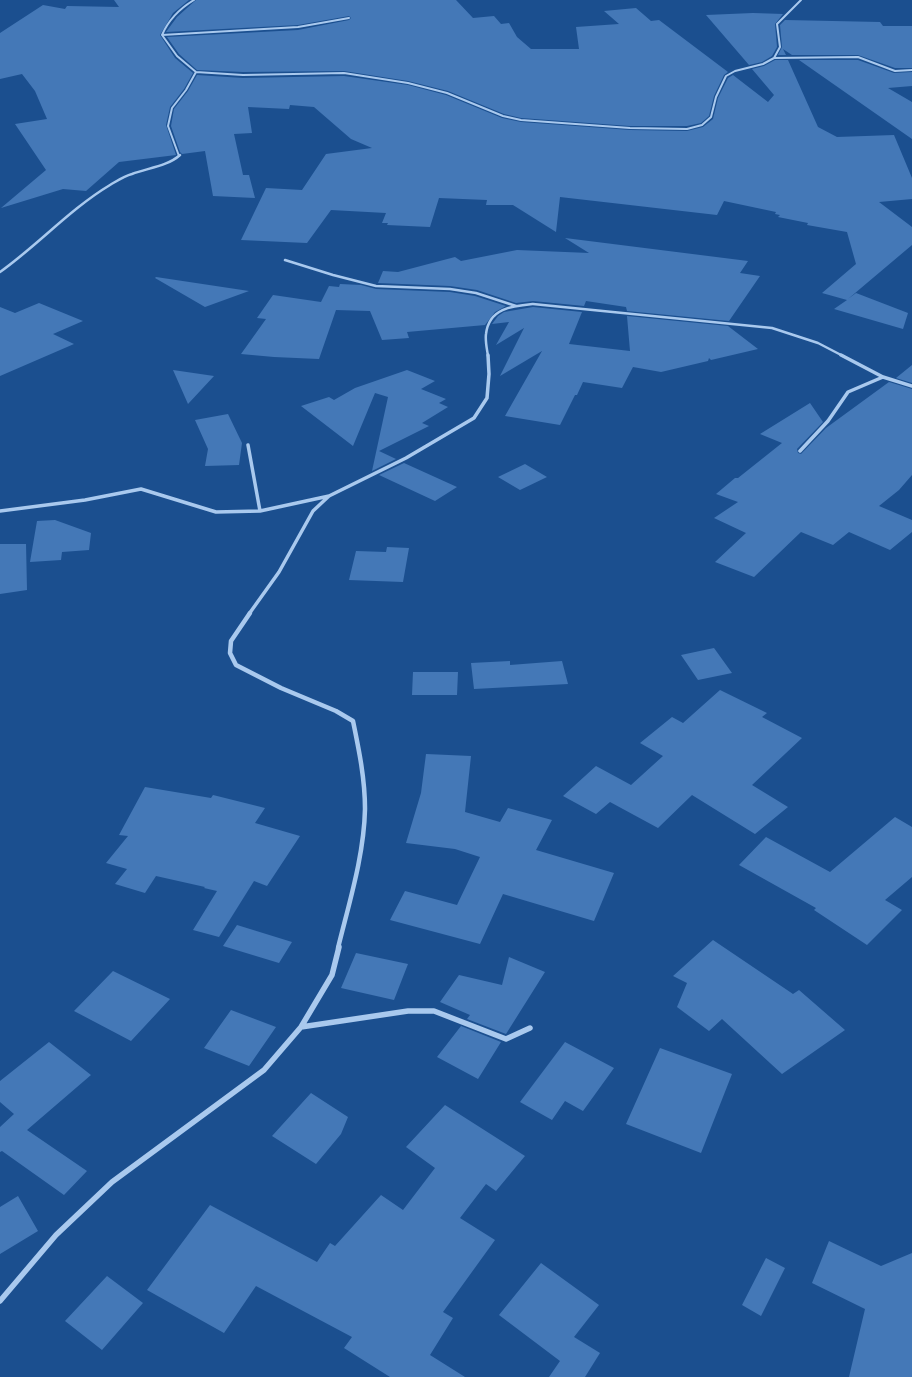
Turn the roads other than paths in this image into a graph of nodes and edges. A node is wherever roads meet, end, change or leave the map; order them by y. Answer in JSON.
{"nodes":[{"id":1,"x":194,"y":0,"type":"edge"},
{"id":2,"x":801,"y":0,"type":"edge"},
{"id":3,"x":349,"y":18,"type":"dead end"},
{"id":4,"x":162,"y":35,"type":"junction"},
{"id":5,"x":774,"y":58,"type":"junction"},
{"id":6,"x":912,"y":70,"type":"edge"},
{"id":7,"x":196,"y":72,"type":"junction"},
{"id":8,"x":285,"y":260,"type":"dead end"},
{"id":9,"x":0,"y":272,"type":"edge"},
{"id":10,"x":516,"y":306,"type":"junction"},
{"id":11,"x":883,"y":378,"type":"junction"},
{"id":12,"x":912,"y":386,"type":"edge"},
{"id":13,"x":248,"y":445,"type":"dead end"},
{"id":14,"x":800,"y":451,"type":"dead end"},
{"id":15,"x":329,"y":496,"type":"junction"},
{"id":16,"x":0,"y":511,"type":"edge"},
{"id":17,"x":260,"y":511,"type":"junction"},
{"id":18,"x":301,"y":1027,"type":"junction"},
{"id":19,"x":530,"y":1028,"type":"dead end"},
{"id":20,"x":0,"y":1302,"type":"edge"}],
"edges":[{"from":1,"to":4,"type":"street"},
{"from":2,"to":5,"type":"street"},
{"from":3,"to":4,"type":"street"},
{"from":4,"to":7,"type":"street"},
{"from":5,"to":6,"type":"street"},
{"from":5,"to":7,"type":"street"},
{"from":7,"to":9,"type":"street"},
{"from":8,"to":10,"type":"street"},
{"from":10,"to":11,"type":"street"},
{"from":10,"to":15,"type":"street"},
{"from":11,"to":12,"type":"street"},
{"from":11,"to":14,"type":"street"},
{"from":13,"to":17,"type":"street"},
{"from":15,"to":17,"type":"street"},
{"from":15,"to":18,"type":"street"},
{"from":16,"to":17,"type":"street"},
{"from":18,"to":19,"type":"street"},
{"from":18,"to":20,"type":"street"}]}
